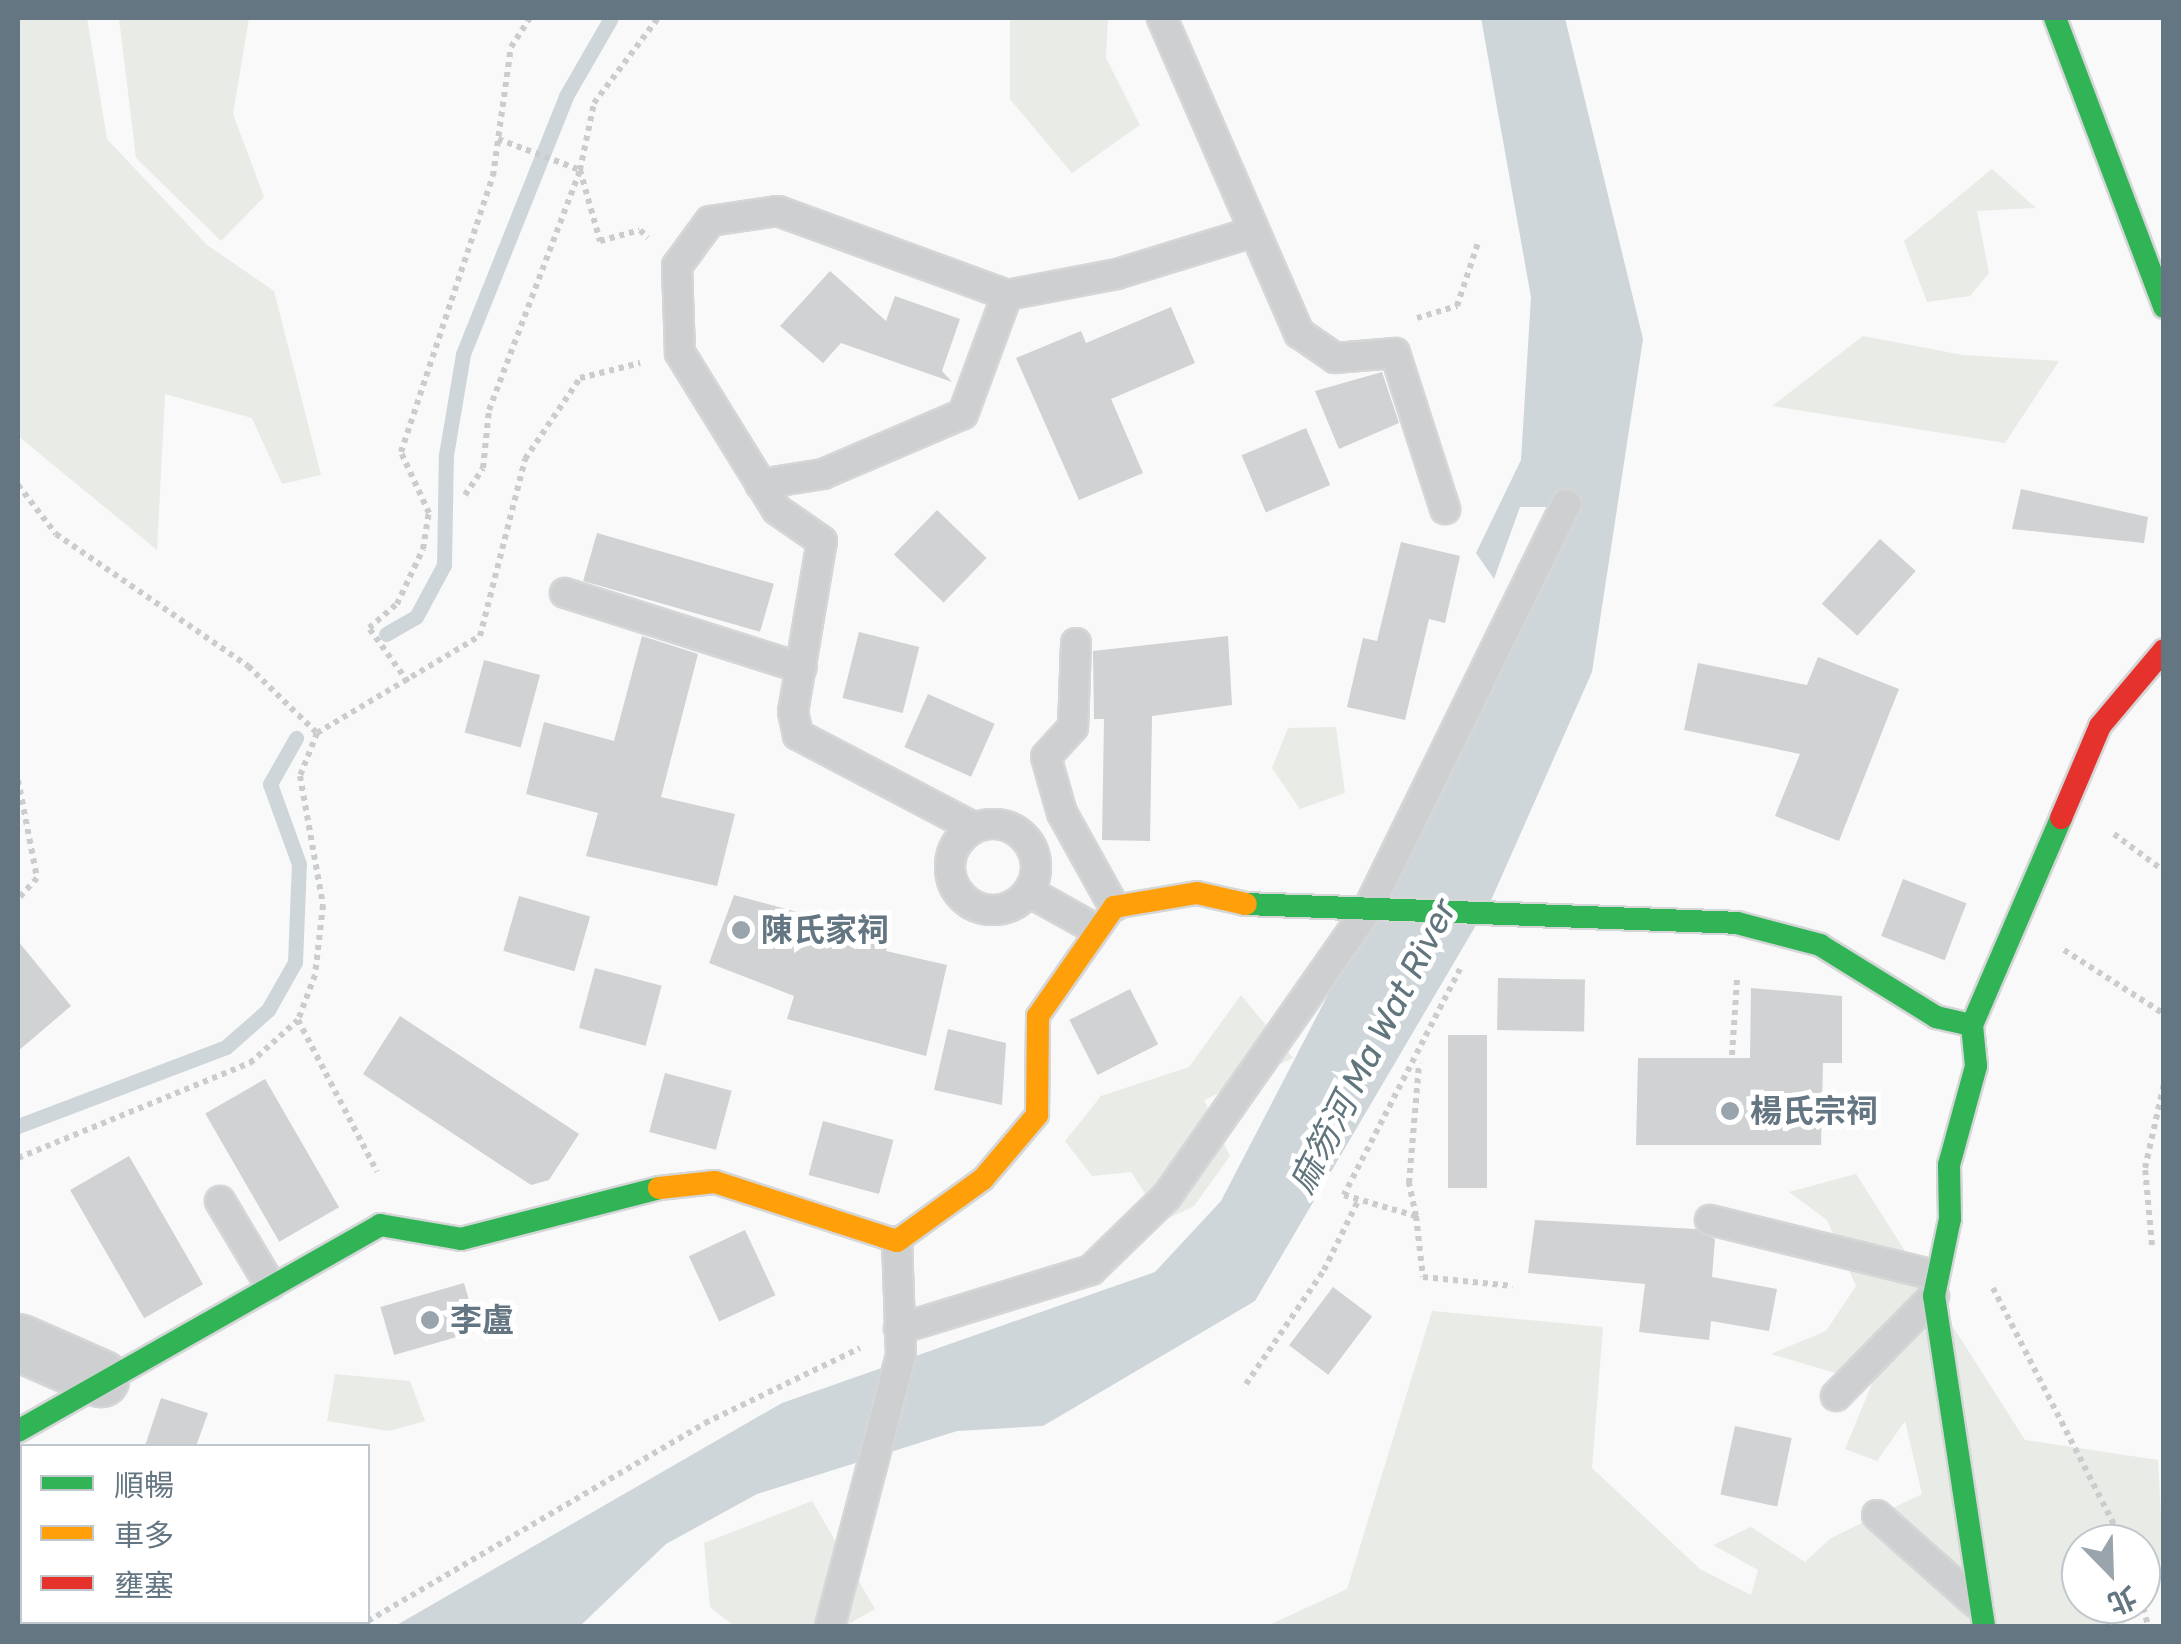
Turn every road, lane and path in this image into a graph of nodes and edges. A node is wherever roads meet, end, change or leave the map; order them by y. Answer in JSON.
{"nodes":[{"id":1,"x":530,"y":18,"type":"edge"},
{"id":2,"x":658,"y":18,"type":"edge"},
{"id":3,"x":1162,"y":18,"type":"edge"},
{"id":4,"x":2055,"y":18,"type":"edge"},
{"id":5,"x":498,"y":140,"type":"junction"},
{"id":6,"x":580,"y":170,"type":"junction"},
{"id":7,"x":1252,"y":232,"type":"junction"},
{"id":8,"x":1478,"y":243,"type":"dead end"},
{"id":9,"x":677,"y":266,"type":"junction"},
{"id":10,"x":1008,"y":295,"type":"junction"},
{"id":11,"x":2164,"y":307,"type":"edge"},
{"id":12,"x":680,"y":353,"type":"junction"},
{"id":13,"x":1335,"y":358,"type":"junction"},
{"id":14,"x":760,"y":484,"type":"junction"},
{"id":15,"x":18,"y":485,"type":"edge"},
{"id":16,"x":465,"y":495,"type":"dead end"},
{"id":17,"x":1566,"y":504,"type":"dead end"},
{"id":18,"x":1444,"y":509,"type":"dead end"},
{"id":19,"x":566,"y":592,"type":"dead end"},
{"id":20,"x":1076,"y":643,"type":"dead end"},
{"id":21,"x":2164,"y":650,"type":"edge"},
{"id":22,"x":801,"y":668,"type":"junction"},
{"id":23,"x":408,"y":682,"type":"junction"},
{"id":24,"x":317,"y":733,"type":"junction"},
{"id":25,"x":18,"y":780,"type":"edge"},
{"id":26,"x":2102,"y":824,"type":"dead end"},
{"id":27,"x":973,"y":827,"type":"junction"},
{"id":28,"x":2164,"y":870,"type":"edge"},
{"id":29,"x":1029,"y":892,"type":"junction"},
{"id":30,"x":18,"y":899,"type":"edge"},
{"id":31,"x":1114,"y":907,"type":"junction"},
{"id":32,"x":1381,"y":909,"type":"junction"},
{"id":33,"x":1737,"y":923,"type":"junction"},
{"id":34,"x":1092,"y":927,"type":"junction"},
{"id":35,"x":2048,"y":944,"type":"dead end"},
{"id":36,"x":1467,"y":954,"type":"dead end"},
{"id":37,"x":2164,"y":1014,"type":"edge"},
{"id":38,"x":298,"y":1020,"type":"junction"},
{"id":39,"x":1972,"y":1025,"type":"junction"},
{"id":40,"x":1732,"y":1055,"type":"dead end"},
{"id":41,"x":1419,"y":1058,"type":"junction"},
{"id":42,"x":2164,"y":1084,"type":"edge"},
{"id":43,"x":18,"y":1158,"type":"edge"},
{"id":44,"x":1358,"y":1199,"type":"junction"},
{"id":45,"x":220,"y":1202,"type":"dead end"},
{"id":46,"x":1416,"y":1216,"type":"junction"},
{"id":47,"x":1950,"y":1219,"type":"junction"},
{"id":48,"x":1710,"y":1220,"type":"dead end"},
{"id":49,"x":404,"y":1223,"type":"junction"},
{"id":50,"x":897,"y":1241,"type":"junction"},
{"id":51,"x":2152,"y":1244,"type":"dead end"},
{"id":52,"x":270,"y":1285,"type":"junction"},
{"id":53,"x":1934,"y":1285,"type":"junction"},
{"id":54,"x":1514,"y":1286,"type":"dead end"},
{"id":55,"x":18,"y":1342,"type":"edge"},
{"id":56,"x":900,"y":1342,"type":"junction"},
{"id":57,"x":100,"y":1378,"type":"junction"},
{"id":58,"x":1246,"y":1384,"type":"dead end"},
{"id":59,"x":1836,"y":1396,"type":"dead end"},
{"id":60,"x":18,"y":1431,"type":"edge"},
{"id":61,"x":1877,"y":1515,"type":"dead end"},
{"id":62,"x":2114,"y":1524,"type":"edge"},
{"id":63,"x":1984,"y":1618,"type":"edge"},
{"id":64,"x":370,"y":1619,"type":"edge"},
{"id":65,"x":830,"y":1626,"type":"edge"}],
"edges":[{"from":1,"to":5,"type":"path"},
{"from":2,"to":6,"type":"path"},
{"from":3,"to":7,"type":"lane"},
{"from":4,"to":11,"type":"street"},
{"from":5,"to":6,"type":"path"},
{"from":5,"to":23,"type":"path"},
{"from":6,"to":9,"type":"path"},
{"from":6,"to":16,"type":"path"},
{"from":7,"to":10,"type":"lane"},
{"from":7,"to":13,"type":"lane"},
{"from":8,"to":13,"type":"path"},
{"from":9,"to":10,"type":"lane"},
{"from":9,"to":12,"type":"lane"},
{"from":10,"to":14,"type":"lane"},
{"from":12,"to":14,"type":"lane"},
{"from":12,"to":23,"type":"path"},
{"from":13,"to":18,"type":"lane"},
{"from":14,"to":22,"type":"lane"},
{"from":15,"to":24,"type":"path"},
{"from":17,"to":32,"type":"lane"},
{"from":19,"to":22,"type":"lane"},
{"from":20,"to":31,"type":"lane"},
{"from":21,"to":39,"type":"street"},
{"from":22,"to":27,"type":"lane"},
{"from":23,"to":24,"type":"path"},
{"from":24,"to":38,"type":"path"},
{"from":25,"to":30,"type":"path"},
{"from":26,"to":28,"type":"path"},
{"from":27,"to":29,"type":"lane"},
{"from":27,"to":29,"type":"lane"},
{"from":29,"to":34,"type":"lane"},
{"from":31,"to":32,"type":"street"},
{"from":31,"to":34,"type":"street"},
{"from":32,"to":33,"type":"street"},
{"from":32,"to":56,"type":"lane"},
{"from":33,"to":39,"type":"street"},
{"from":33,"to":40,"type":"path"},
{"from":34,"to":50,"type":"street"},
{"from":35,"to":37,"type":"path"},
{"from":36,"to":41,"type":"path"},
{"from":38,"to":43,"type":"path"},
{"from":38,"to":49,"type":"path"},
{"from":39,"to":47,"type":"street"},
{"from":41,"to":44,"type":"path"},
{"from":41,"to":46,"type":"path"},
{"from":42,"to":51,"type":"path"},
{"from":44,"to":46,"type":"path"},
{"from":44,"to":58,"type":"path"},
{"from":45,"to":52,"type":"lane"},
{"from":46,"to":54,"type":"path"},
{"from":47,"to":53,"type":"street"},
{"from":47,"to":62,"type":"path"},
{"from":48,"to":53,"type":"lane"},
{"from":49,"to":50,"type":"street"},
{"from":49,"to":52,"type":"street"},
{"from":50,"to":56,"type":"lane"},
{"from":52,"to":57,"type":"street"},
{"from":53,"to":59,"type":"lane"},
{"from":53,"to":63,"type":"street"},
{"from":55,"to":57,"type":"street"},
{"from":56,"to":64,"type":"path"},
{"from":56,"to":65,"type":"lane"},
{"from":57,"to":60,"type":"street"},
{"from":61,"to":63,"type":"lane"}]}
